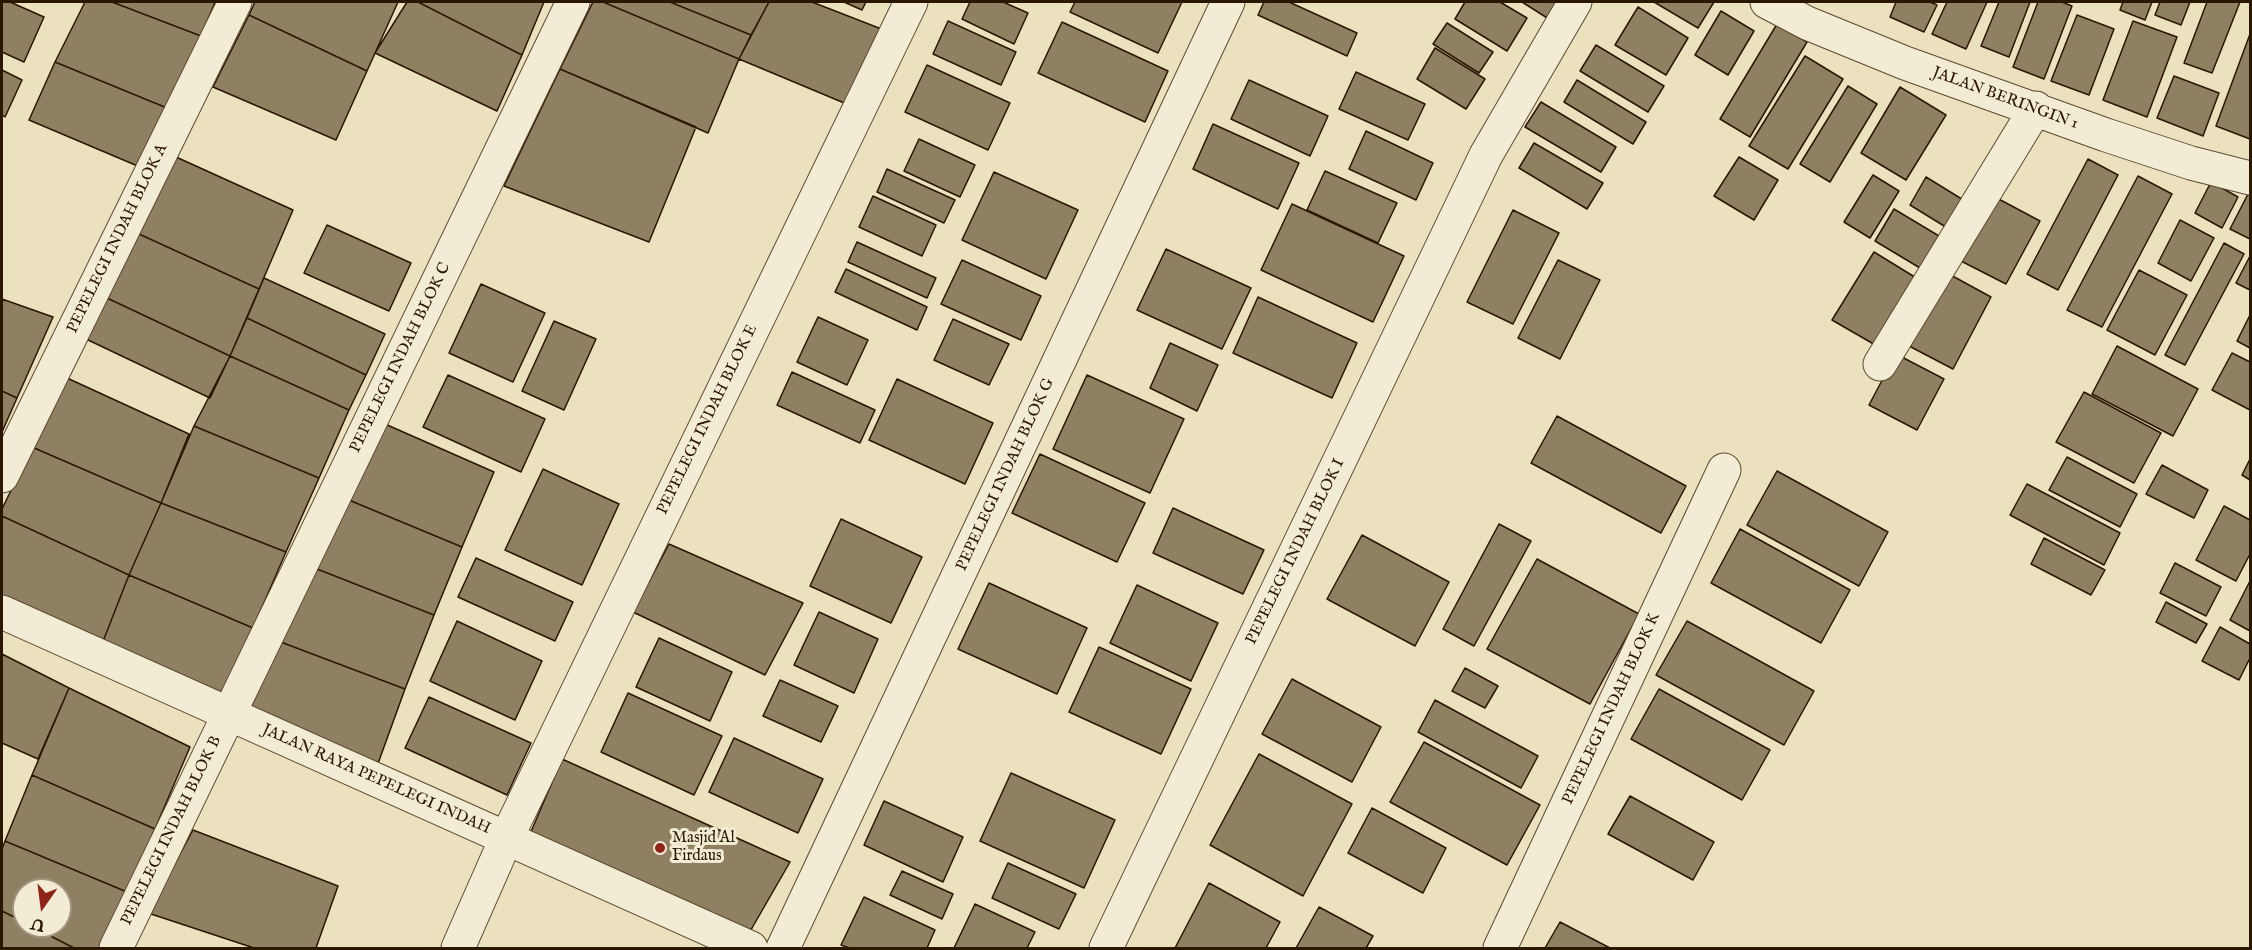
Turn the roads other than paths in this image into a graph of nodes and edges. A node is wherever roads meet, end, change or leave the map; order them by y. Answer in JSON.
{"nodes":[{"id":1,"x":235,"y":2,"type":"edge"},
{"id":2,"x":573,"y":2,"type":"edge"},
{"id":3,"x":911,"y":2,"type":"edge"},
{"id":4,"x":1228,"y":2,"type":"edge"},
{"id":5,"x":1575,"y":2,"type":"edge"},
{"id":6,"x":1767,"y":2,"type":"edge"},
{"id":7,"x":2036,"y":108,"type":"junction"},
{"id":8,"x":2250,"y":178,"type":"edge"},
{"id":9,"x":1880,"y":364,"type":"dead end"},
{"id":10,"x":1724,"y":470,"type":"dead end"},
{"id":11,"x":2,"y":476,"type":"edge"},
{"id":12,"x":2,"y":612,"type":"edge"},
{"id":13,"x":228,"y":714,"type":"junction"},
{"id":14,"x":506,"y":839,"type":"junction"},
{"id":15,"x":116,"y":948,"type":"edge"},
{"id":16,"x":458,"y":948,"type":"edge"},
{"id":17,"x":751,"y":948,"type":"edge"},
{"id":18,"x":783,"y":948,"type":"edge"},
{"id":19,"x":1106,"y":948,"type":"edge"},
{"id":20,"x":1500,"y":948,"type":"edge"}],
"edges":[{"from":1,"to":11,"type":"street","name":"PEPELEGI INDAH BLOK A"},
{"from":2,"to":13,"type":"street","name":"PEPELEGI INDAH BLOK C"},
{"from":3,"to":14,"type":"street","name":"PEPELEGI INDAH BLOK E"},
{"from":4,"to":18,"type":"street","name":"PEPELEGI INDAH BLOK G"},
{"from":5,"to":19,"type":"street","name":"PEPELEGI INDAH BLOK I"},
{"from":6,"to":7,"type":"street","name":"JALAN BERINGIN 1"},
{"from":7,"to":8,"type":"street","name":"JALAN BERINGIN 1"},
{"from":7,"to":9,"type":"street"},
{"from":10,"to":20,"type":"street","name":"PEPELEGI INDAH BLOK K"},
{"from":12,"to":13,"type":"street","name":"JALAN RAYA PEPELEGI INDAH"},
{"from":13,"to":14,"type":"street","name":"JALAN RAYA PEPELEGI INDAH"},
{"from":13,"to":15,"type":"street","name":"PEPELEGI INDAH BLOK B"},
{"from":14,"to":16,"type":"street","name":"PEPELEGI INDAH BLOK E"},
{"from":14,"to":17,"type":"street","name":"JALAN RAYA PEPELEGI INDAH"}]}
